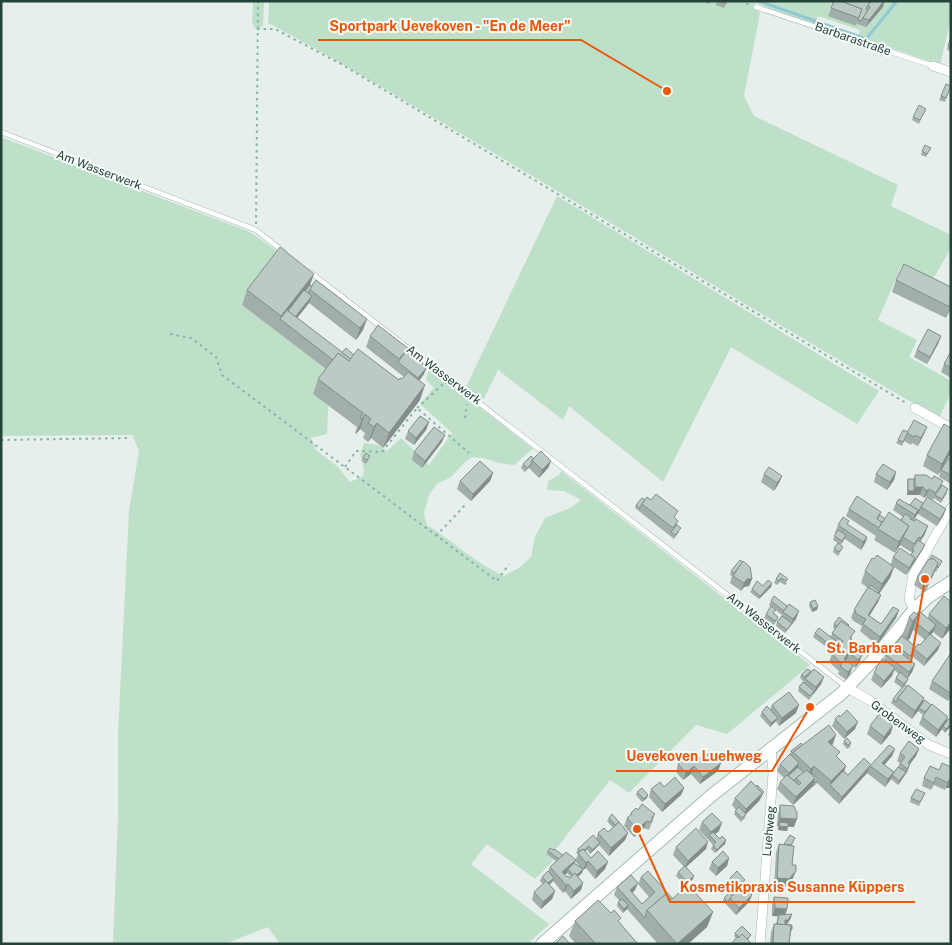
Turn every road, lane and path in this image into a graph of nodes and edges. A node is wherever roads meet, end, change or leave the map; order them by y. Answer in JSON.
{"nodes":[{"id":1,"x":258,"y":1,"type":"edge"},
{"id":2,"x":740,"y":1,"type":"edge"},
{"id":3,"x":756,"y":7,"type":"joint"},
{"id":4,"x":257,"y":29,"type":"junction"},
{"id":5,"x":933,"y":66,"type":"joint"},
{"id":6,"x":951,"y":72,"type":"edge"},
{"id":7,"x":1,"y":132,"type":"edge"},
{"id":8,"x":256,"y":230,"type":"junction"},
{"id":9,"x":288,"y":255,"type":"edge"},
{"id":10,"x":303,"y":267,"type":"edge"},
{"id":11,"x":170,"y":334,"type":"dead end"},
{"id":12,"x":449,"y":379,"type":"junction"},
{"id":13,"x":469,"y":394,"type":"junction"},
{"id":14,"x":417,"y":408,"type":"junction"},
{"id":15,"x":915,"y":408,"type":"joint"},
{"id":16,"x":465,"y":418,"type":"dead end"},
{"id":17,"x":951,"y":428,"type":"edge"},
{"id":18,"x":129,"y":438,"type":"dead end"},
{"id":19,"x":1,"y":440,"type":"edge"},
{"id":20,"x":469,"y":453,"type":"dead end"},
{"id":21,"x":345,"y":467,"type":"junction"},
{"id":22,"x":467,"y":503,"type":"dead end"},
{"id":23,"x":951,"y":508,"type":"edge"},
{"id":24,"x":436,"y":536,"type":"junction"},
{"id":25,"x":509,"y":564,"type":"dead end"},
{"id":26,"x":951,"y":582,"type":"edge"},
{"id":27,"x":914,"y":610,"type":"junction"},
{"id":28,"x":846,"y":687,"type":"junction"},
{"id":29,"x":771,"y":748,"type":"junction"},
{"id":30,"x":951,"y":754,"type":"edge"},
{"id":31,"x":542,"y":944,"type":"edge"},
{"id":32,"x":760,"y":944,"type":"edge"}],
"edges":[{"from":1,"to":4,"type":"path"},
{"from":2,"to":3,"type":"path"},
{"from":3,"to":5,"type":"lane","name":"Barbarastraße"},
{"from":4,"to":8,"type":"path"},
{"from":4,"to":15,"type":"path"},
{"from":5,"to":6,"type":"street","name":"Barbarastraße"},
{"from":7,"to":8,"type":"lane","name":"Am Wasserwerk"},
{"from":8,"to":9,"type":"lane","name":"Am Wasserwerk"},
{"from":10,"to":12,"type":"lane","name":"Am Wasserwerk"},
{"from":11,"to":21,"type":"path"},
{"from":12,"to":13,"type":"lane","name":"Am Wasserwerk"},
{"from":12,"to":14,"type":"path"},
{"from":13,"to":16,"type":"path"},
{"from":13,"to":28,"type":"lane","name":"Am Wasserwerk"},
{"from":14,"to":20,"type":"path"},
{"from":14,"to":21,"type":"path"},
{"from":15,"to":17,"type":"street"},
{"from":18,"to":19,"type":"path"},
{"from":21,"to":24,"type":"path"},
{"from":22,"to":24,"type":"path"},
{"from":23,"to":27,"type":"street"},
{"from":24,"to":25,"type":"path"},
{"from":26,"to":27,"type":"main road"},
{"from":27,"to":28,"type":"main road"},
{"from":28,"to":29,"type":"main road"},
{"from":28,"to":30,"type":"street","name":"Grobenweg"},
{"from":29,"to":31,"type":"main road"},
{"from":29,"to":32,"type":"street","name":"Luehweg"}]}
